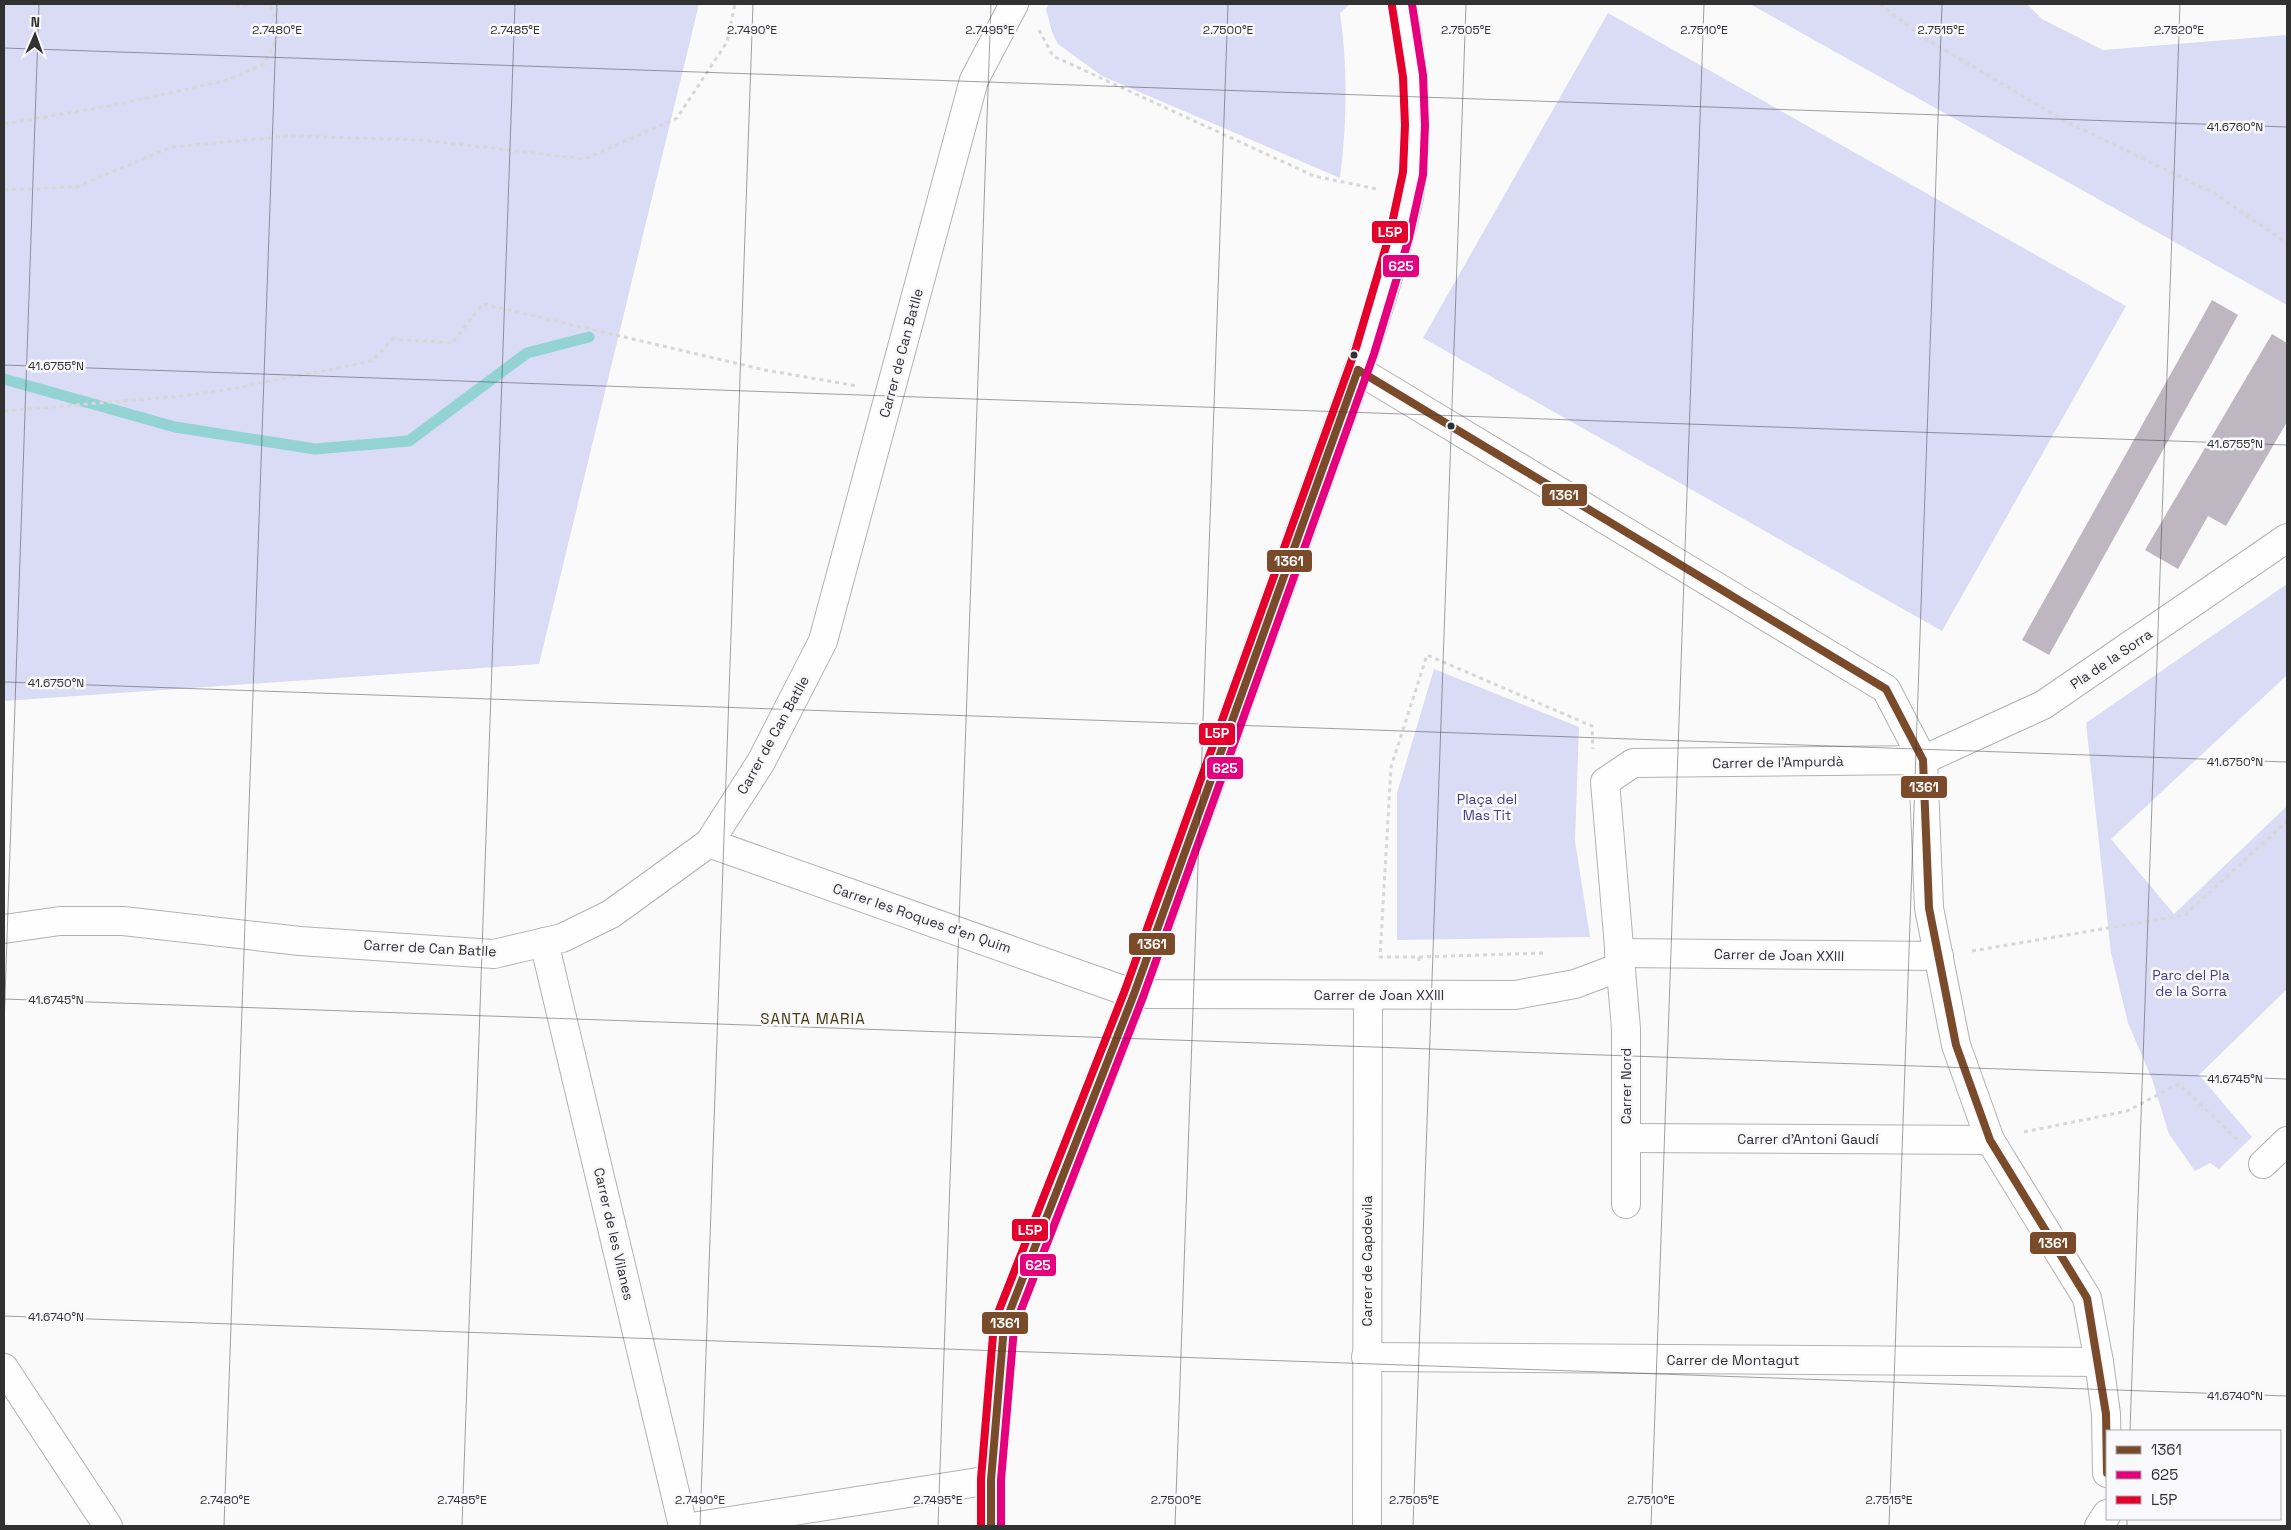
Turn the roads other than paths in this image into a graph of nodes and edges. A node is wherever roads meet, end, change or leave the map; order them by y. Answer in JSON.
{"nodes":[{"id":1,"x":1014,"y":4,"type":"edge"},
{"id":2,"x":1402,"y":4,"type":"edge"},
{"id":3,"x":1358,"y":370,"type":"junction"},
{"id":4,"x":2287,"y":538,"type":"edge"},
{"id":5,"x":1923,"y":760,"type":"junction"},
{"id":6,"x":709,"y":843,"type":"junction"},
{"id":7,"x":4,"y":929,"type":"edge"},
{"id":8,"x":544,"y":942,"type":"junction"},
{"id":9,"x":1939,"y":956,"type":"junction"},
{"id":10,"x":1619,"y":960,"type":"junction"},
{"id":11,"x":1134,"y":994,"type":"junction"},
{"id":12,"x":1368,"y":995,"type":"junction"},
{"id":13,"x":1626,"y":1138,"type":"junction"},
{"id":14,"x":1990,"y":1140,"type":"junction"},
{"id":15,"x":2287,"y":1141,"type":"edge"},
{"id":16,"x":2263,"y":1164,"type":"road end"},
{"id":17,"x":1626,"y":1204,"type":"dead end"},
{"id":18,"x":1366,"y":1357,"type":"junction"},
{"id":19,"x":2100,"y":1362,"type":"junction"},
{"id":20,"x":4,"y":1368,"type":"edge"},
{"id":21,"x":2106,"y":1430,"type":"edge"},
{"id":22,"x":992,"y":1480,"type":"junction"},
{"id":23,"x":2106,"y":1516,"type":"edge"},
{"id":24,"x":108,"y":1526,"type":"edge"},
{"id":25,"x":683,"y":1526,"type":"edge"},
{"id":26,"x":698,"y":1526,"type":"edge"},
{"id":27,"x":991,"y":1526,"type":"edge"},
{"id":28,"x":1367,"y":1526,"type":"edge"},
{"id":29,"x":2099,"y":1526,"type":"edge"}],
"edges":[{"from":1,"to":6,"type":"street","name":"Carrer de Can Batlle"},
{"from":2,"to":3,"type":"street"},
{"from":3,"to":5,"type":"street"},
{"from":3,"to":11,"type":"street"},
{"from":4,"to":5,"type":"street","name":"Pla de la Sorra"},
{"from":5,"to":9,"type":"street"},
{"from":5,"to":10,"type":"street","name":"Carrer de l'Ampurdà"},
{"from":6,"to":8,"type":"street","name":"Carrer de Can Batlle"},
{"from":6,"to":11,"type":"street","name":"Carrer les Roques d'en Quim"},
{"from":7,"to":8,"type":"street","name":"Carrer de Can Batlle"},
{"from":8,"to":25,"type":"street","name":"Carrer de les Vilanes"},
{"from":9,"to":10,"type":"street","name":"Carrer de Joan XXIII"},
{"from":9,"to":14,"type":"street"},
{"from":10,"to":12,"type":"street","name":"Carrer de Joan XXIII"},
{"from":10,"to":13,"type":"street","name":"Carrer Nord"},
{"from":11,"to":12,"type":"street","name":"Carrer de Joan XXIII"},
{"from":11,"to":22,"type":"street"},
{"from":12,"to":18,"type":"street","name":"Carrer de Capdevila"},
{"from":13,"to":14,"type":"street","name":"Carrer d'Antoni Gaudí"},
{"from":13,"to":17,"type":"street","name":"Carrer Nord"},
{"from":14,"to":19,"type":"street"},
{"from":15,"to":16,"type":"street"},
{"from":18,"to":19,"type":"street","name":"Carrer de Montagut"},
{"from":18,"to":28,"type":"street","name":"Carrer de Capdevila"},
{"from":19,"to":21,"type":"street"},
{"from":20,"to":24,"type":"street"},
{"from":22,"to":26,"type":"street"},
{"from":22,"to":27,"type":"street"},
{"from":23,"to":29,"type":"street"}]}
